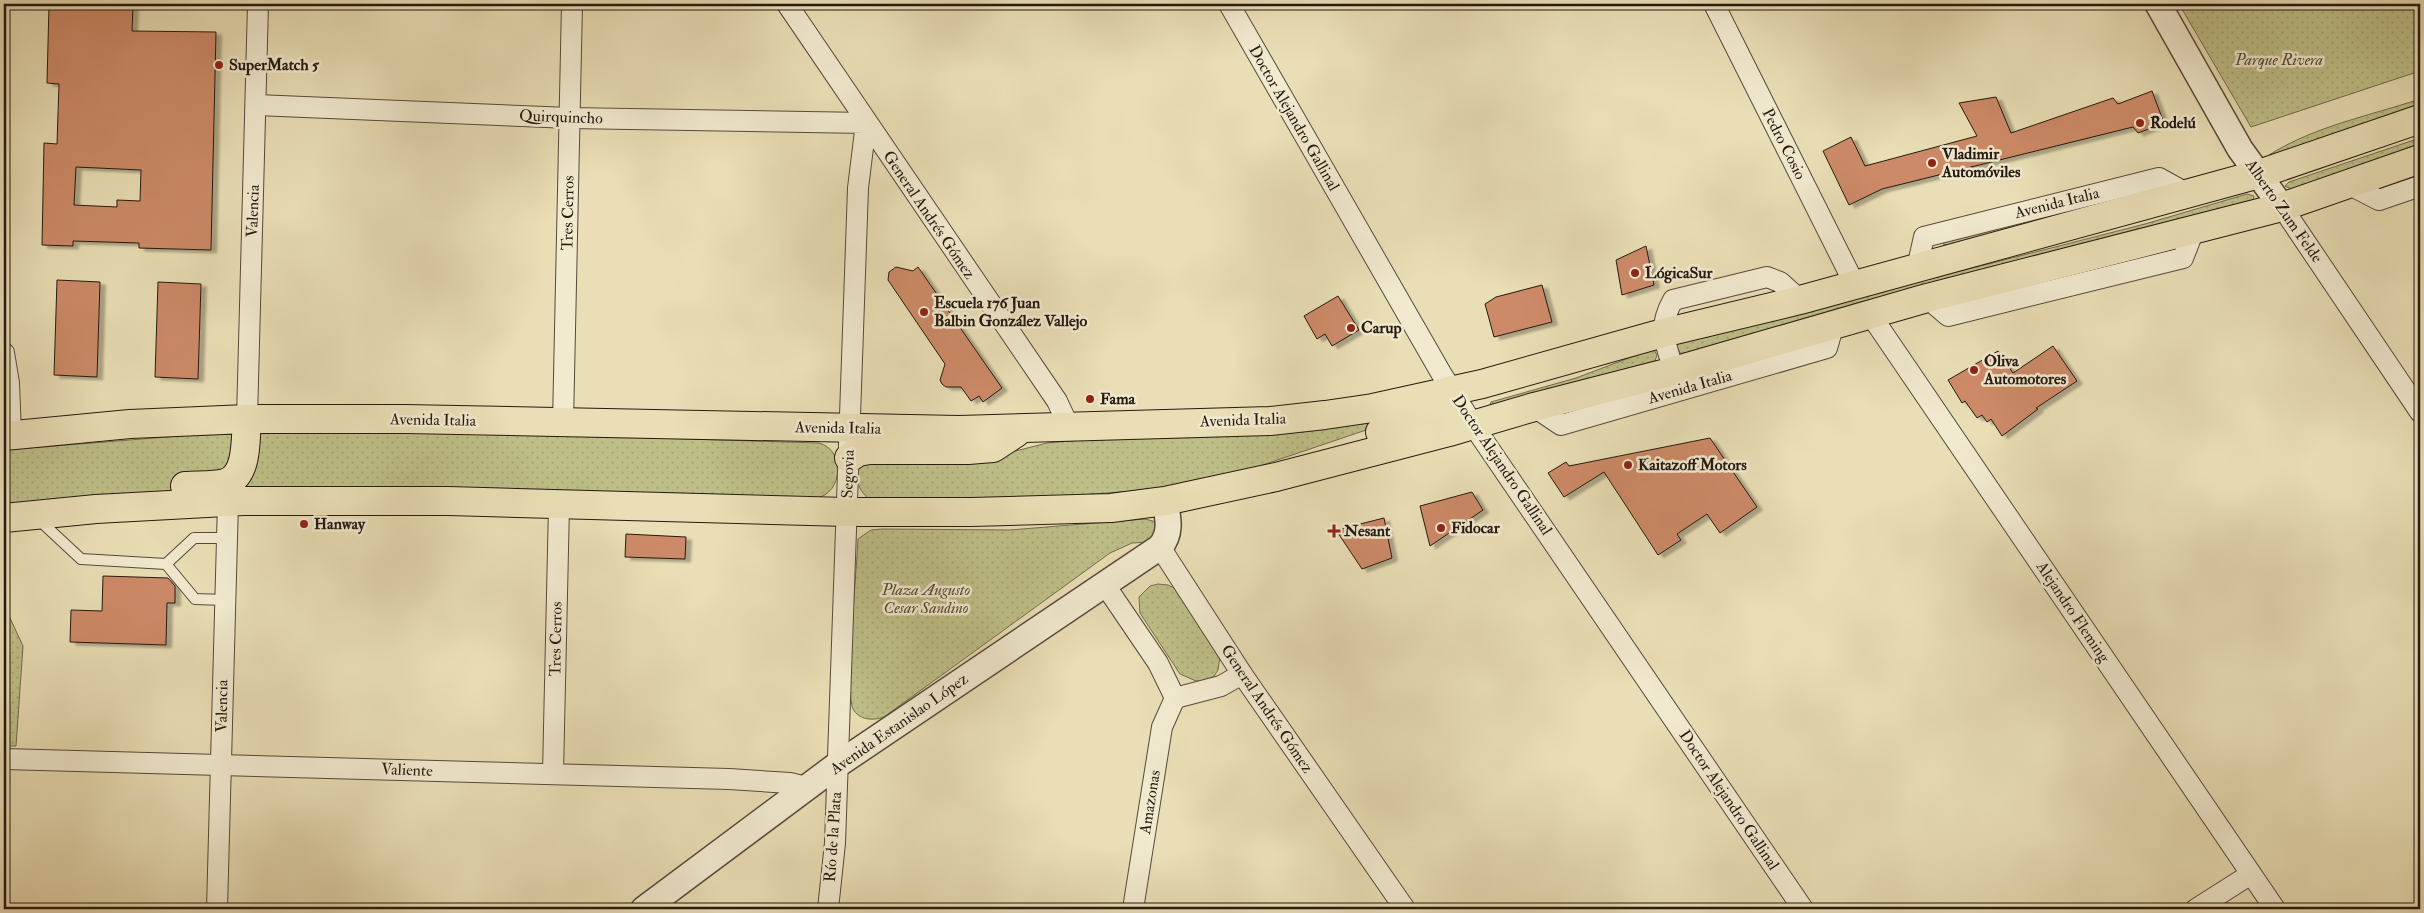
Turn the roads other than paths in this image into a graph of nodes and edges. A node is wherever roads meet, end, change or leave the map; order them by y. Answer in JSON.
{"nodes":[{"id":1,"x":258,"y":4,"type":"edge"},
{"id":2,"x":572,"y":4,"type":"edge"},
{"id":3,"x":787,"y":4,"type":"edge"},
{"id":4,"x":1228,"y":4,"type":"edge"},
{"id":5,"x":1714,"y":4,"type":"edge"},
{"id":6,"x":2158,"y":4,"type":"edge"},
{"id":7,"x":256,"y":105,"type":"junction"},
{"id":8,"x":570,"y":118,"type":"junction"},
{"id":9,"x":2420,"y":119,"type":"edge"},
{"id":10,"x":866,"y":123,"type":"junction"},
{"id":11,"x":2420,"y":159,"type":"edge"},
{"id":12,"x":2259,"y":174,"type":"junction"},
{"id":13,"x":2348,"y":184,"type":"junction"},
{"id":14,"x":2420,"y":186,"type":"edge"},
{"id":15,"x":2282,"y":207,"type":"junction"},
{"id":16,"x":1855,"y":284,"type":"junction"},
{"id":17,"x":1870,"y":314,"type":"junction"},
{"id":18,"x":1834,"y":324,"type":"junction"},
{"id":19,"x":1663,"y":333,"type":"junction"},
{"id":20,"x":1621,"y":346,"type":"junction"},
{"id":21,"x":4,"y":353,"type":"edge"},
{"id":22,"x":1674,"y":371,"type":"junction"},
{"id":23,"x":1452,"y":390,"type":"junction"},
{"id":24,"x":1534,"y":407,"type":"junction"},
{"id":25,"x":2420,"y":412,"type":"edge"},
{"id":26,"x":247,"y":419,"type":"junction"},
{"id":27,"x":563,"y":423,"type":"junction"},
{"id":28,"x":1473,"y":425,"type":"junction"},
{"id":29,"x":1024,"y":428,"type":"junction"},
{"id":30,"x":1069,"y":428,"type":"junction"},
{"id":31,"x":850,"y":429,"type":"junction"},
{"id":32,"x":7,"y":436,"type":"edge"},
{"id":33,"x":849,"y":458,"type":"junction"},
{"id":34,"x":1276,"y":477,"type":"junction"},
{"id":35,"x":1166,"y":501,"type":"junction"},
{"id":36,"x":228,"y":502,"type":"junction"},
{"id":37,"x":559,"y":505,"type":"junction"},
{"id":38,"x":96,"y":509,"type":"junction"},
{"id":39,"x":847,"y":512,"type":"junction"},
{"id":40,"x":33,"y":514,"type":"junction"},
{"id":41,"x":4,"y":518,"type":"edge"},
{"id":42,"x":226,"y":538,"type":"junction"},
{"id":43,"x":1160,"y":548,"type":"junction"},
{"id":44,"x":166,"y":564,"type":"junction"},
{"id":45,"x":1105,"y":585,"type":"junction"},
{"id":46,"x":225,"y":600,"type":"junction"},
{"id":47,"x":1242,"y":674,"type":"junction"},
{"id":48,"x":1175,"y":698,"type":"junction"},
{"id":49,"x":4,"y":759,"type":"edge"},
{"id":50,"x":220,"y":764,"type":"junction"},
{"id":51,"x":837,"y":766,"type":"junction"},
{"id":52,"x":552,"y":774,"type":"junction"},
{"id":53,"x":810,"y":788,"type":"junction"},
{"id":54,"x":2251,"y":874,"type":"junction"},
{"id":55,"x":218,"y":909,"type":"edge"},
{"id":56,"x":644,"y":909,"type":"edge"},
{"id":57,"x":828,"y":909,"type":"edge"},
{"id":58,"x":1133,"y":909,"type":"edge"},
{"id":59,"x":1404,"y":909,"type":"edge"},
{"id":60,"x":1803,"y":909,"type":"edge"},
{"id":61,"x":2196,"y":909,"type":"edge"},
{"id":62,"x":2275,"y":909,"type":"edge"}],
"edges":[{"from":1,"to":7,"type":"street","name":"Valencia"},
{"from":2,"to":8,"type":"street","name":"Tres Cerros"},
{"from":3,"to":10,"type":"street","name":"General Andrés Gómez"},
{"from":4,"to":23,"type":"street","name":"Doctor Alejandro Gallinal"},
{"from":5,"to":16,"type":"street","name":"Pedro Cosio"},
{"from":6,"to":12,"type":"street","name":"Alberto Zum Felde"},
{"from":7,"to":8,"type":"street","name":"Quirquincho"},
{"from":7,"to":26,"type":"street","name":"Valencia"},
{"from":8,"to":10,"type":"street","name":"Quirquincho"},
{"from":8,"to":27,"type":"street","name":"Tres Cerros"},
{"from":9,"to":12,"type":"main road","name":"Avenida Italia"},
{"from":10,"to":30,"type":"street","name":"General Andrés Gómez"},
{"from":10,"to":31,"type":"street","name":"Segovia"},
{"from":11,"to":13,"type":"main road","name":"Avenida Italia"},
{"from":12,"to":15,"type":"street","name":"Alberto Zum Felde"},
{"from":12,"to":16,"type":"main road","name":"Avenida Italia"},
{"from":13,"to":14,"type":"street"},
{"from":13,"to":15,"type":"main road","name":"Avenida Italia"},
{"from":15,"to":17,"type":"main road","name":"Avenida Italia"},
{"from":15,"to":25,"type":"street","name":"Alberto Zum Felde"},
{"from":16,"to":19,"type":"main road","name":"Avenida Italia"},
{"from":17,"to":18,"type":"main road","name":"Avenida Italia"},
{"from":17,"to":54,"type":"street","name":"Alejandro Fleming"},
{"from":18,"to":22,"type":"main road","name":"Avenida Italia"},
{"from":18,"to":24,"type":"street","name":"Avenida Italia"},
{"from":19,"to":20,"type":"main road","name":"Avenida Italia"},
{"from":19,"to":22,"type":"street","name":"Avenida Italia"},
{"from":20,"to":23,"type":"main road","name":"Avenida Italia"},
{"from":20,"to":28,"type":"main road"},
{"from":21,"to":32,"type":"street"},
{"from":22,"to":24,"type":"main road","name":"Avenida Italia"},
{"from":23,"to":28,"type":"street","name":"Doctor Alejandro Gallinal"},
{"from":23,"to":30,"type":"main road","name":"Avenida Italia"},
{"from":23,"to":34,"type":"main road"},
{"from":24,"to":28,"type":"main road","name":"Avenida Italia"},
{"from":26,"to":27,"type":"main road","name":"Avenida Italia"},
{"from":26,"to":32,"type":"main road","name":"Avenida Italia"},
{"from":26,"to":38,"type":"main road"},
{"from":27,"to":31,"type":"main road","name":"Avenida Italia"},
{"from":28,"to":34,"type":"main road","name":"Avenida Italia"},
{"from":28,"to":60,"type":"street","name":"Doctor Alejandro Gallinal"},
{"from":29,"to":30,"type":"main road","name":"Avenida Italia"},
{"from":29,"to":31,"type":"main road","name":"Avenida Italia"},
{"from":29,"to":33,"type":"main road"},
{"from":31,"to":33,"type":"street","name":"Segovia"},
{"from":33,"to":39,"type":"street","name":"Segovia"},
{"from":34,"to":35,"type":"main road","name":"Avenida Italia"},
{"from":35,"to":39,"type":"main road","name":"Avenida Italia"},
{"from":35,"to":43,"type":"street"},
{"from":36,"to":37,"type":"main road","name":"Avenida Italia"},
{"from":36,"to":38,"type":"main road","name":"Avenida Italia"},
{"from":36,"to":42,"type":"street","name":"Valencia"},
{"from":37,"to":39,"type":"main road","name":"Avenida Italia"},
{"from":37,"to":52,"type":"street","name":"Tres Cerros"},
{"from":38,"to":40,"type":"main road","name":"Avenida Italia"},
{"from":39,"to":51,"type":"street","name":"Segovia"},
{"from":40,"to":41,"type":"main road","name":"Avenida Italia"},
{"from":40,"to":44,"type":"lane"},
{"from":42,"to":44,"type":"lane"},
{"from":42,"to":46,"type":"street","name":"Valencia"},
{"from":43,"to":45,"type":"street","name":"Avenida Estanislao López"},
{"from":43,"to":47,"type":"street","name":"General Andrés Gómez"},
{"from":44,"to":46,"type":"lane"},
{"from":45,"to":48,"type":"street"},
{"from":45,"to":51,"type":"street","name":"Avenida Estanislao López"},
{"from":46,"to":50,"type":"street","name":"Valencia"},
{"from":47,"to":48,"type":"street"},
{"from":47,"to":59,"type":"street","name":"General Andrés Gómez"},
{"from":48,"to":58,"type":"street","name":"Amazonas"},
{"from":49,"to":50,"type":"street","name":"Valiente"},
{"from":50,"to":52,"type":"street","name":"Valiente"},
{"from":50,"to":55,"type":"street","name":"Valencia"},
{"from":51,"to":53,"type":"street","name":"Avenida Estanislao López"},
{"from":51,"to":57,"type":"street","name":"Río de la Plata"},
{"from":52,"to":53,"type":"street","name":"Valiente"},
{"from":53,"to":56,"type":"street","name":"Avenida Estanislao López"},
{"from":54,"to":61,"type":"street"},
{"from":54,"to":62,"type":"street","name":"Alejandro Fleming"}]}
